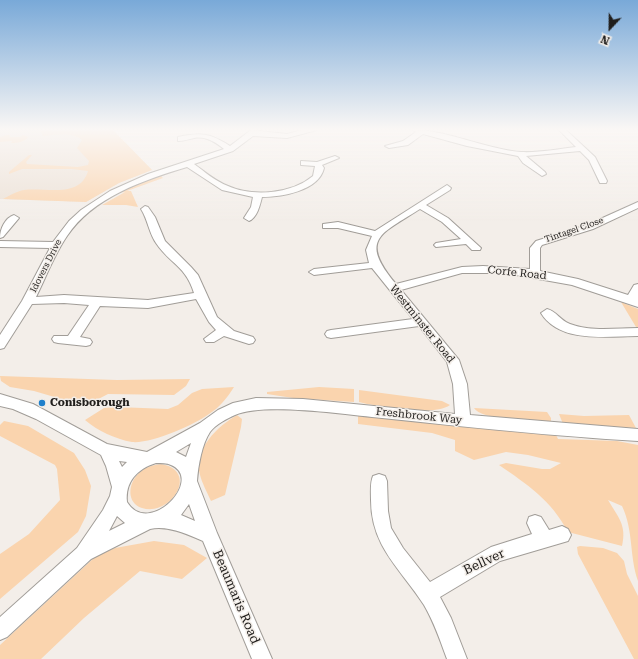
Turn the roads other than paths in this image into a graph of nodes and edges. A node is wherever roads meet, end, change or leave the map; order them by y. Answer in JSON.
{"nodes":[{"id":1,"x":194,"y":161,"type":"edge"},
{"id":2,"x":327,"y":161,"type":"edge"},
{"id":3,"x":526,"y":161,"type":"edge"},
{"id":4,"x":593,"y":161,"type":"edge"},
{"id":5,"x":187,"y":163,"type":"junction"},
{"id":6,"x":304,"y":163,"type":"dead end"},
{"id":7,"x":318,"y":164,"type":"junction"},
{"id":8,"x":542,"y":174,"type":"dead end"},
{"id":9,"x":611,"y":178,"type":"dead end"},
{"id":10,"x":447,"y":188,"type":"dead end"},
{"id":11,"x":258,"y":195,"type":"junction"},
{"id":12,"x":420,"y":205,"type":"junction"},
{"id":13,"x":638,"y":205,"type":"edge"},
{"id":14,"x":145,"y":208,"type":"dead end"},
{"id":15,"x":14,"y":218,"type":"dead end"},
{"id":16,"x":152,"y":218,"type":"junction"},
{"id":17,"x":249,"y":218,"type":"dead end"},
{"id":18,"x":141,"y":221,"type":"dead end"},
{"id":19,"x":326,"y":226,"type":"dead end"},
{"id":20,"x":377,"y":234,"type":"junction"},
{"id":21,"x":0,"y":235,"type":"edge"},
{"id":22,"x":0,"y":244,"type":"edge"},
{"id":23,"x":55,"y":245,"type":"junction"},
{"id":24,"x":439,"y":245,"type":"dead end"},
{"id":25,"x":375,"y":266,"type":"junction"},
{"id":26,"x":314,"y":272,"type":"dead end"},
{"id":27,"x":535,"y":274,"type":"junction"},
{"id":28,"x":638,"y":287,"type":"edge"},
{"id":29,"x":394,"y":288,"type":"junction"},
{"id":30,"x":200,"y":295,"type":"junction"},
{"id":31,"x":28,"y":301,"type":"junction"},
{"id":32,"x":635,"y":301,"type":"edge"},
{"id":33,"x":97,"y":302,"type":"junction"},
{"id":34,"x":547,"y":313,"type":"dead end"},
{"id":35,"x":421,"y":322,"type":"junction"},
{"id":36,"x":223,"y":331,"type":"junction"},
{"id":37,"x":638,"y":332,"type":"edge"},
{"id":38,"x":331,"y":334,"type":"dead end"},
{"id":39,"x":58,"y":339,"type":"dead end"},
{"id":40,"x":210,"y":339,"type":"dead end"},
{"id":41,"x":72,"y":340,"type":"junction"},
{"id":42,"x":249,"y":340,"type":"dead end"},
{"id":43,"x":86,"y":342,"type":"dead end"},
{"id":44,"x":0,"y":345,"type":"edge"},
{"id":45,"x":0,"y":400,"type":"edge"},
{"id":46,"x":463,"y":420,"type":"junction"},
{"id":47,"x":205,"y":427,"type":"junction"},
{"id":48,"x":638,"y":435,"type":"edge"},
{"id":49,"x":106,"y":450,"type":"junction"},
{"id":50,"x":152,"y":458,"type":"junction"},
{"id":51,"x":190,"y":478,"type":"junction"},
{"id":52,"x":379,"y":481,"type":"dead end"},
{"id":53,"x":119,"y":492,"type":"junction"},
{"id":54,"x":152,"y":520,"type":"junction"},
{"id":55,"x":535,"y":523,"type":"dead end"},
{"id":56,"x":209,"y":535,"type":"junction"},
{"id":57,"x":84,"y":554,"type":"junction"},
{"id":58,"x":427,"y":594,"type":"junction"},
{"id":59,"x":0,"y":630,"type":"edge"},
{"id":60,"x":262,"y":659,"type":"edge"},
{"id":61,"x":457,"y":659,"type":"edge"}],
"edges":[{"from":1,"to":5,"type":"street","name":"Idovers Drive"},
{"from":2,"to":7,"type":"street"},
{"from":3,"to":8,"type":"street"},
{"from":4,"to":9,"type":"street"},
{"from":5,"to":11,"type":"street"},
{"from":5,"to":23,"type":"street","name":"Idovers Drive"},
{"from":6,"to":7,"type":"street"},
{"from":7,"to":11,"type":"street"},
{"from":10,"to":12,"type":"street"},
{"from":11,"to":17,"type":"street"},
{"from":12,"to":20,"type":"street"},
{"from":12,"to":24,"type":"street"},
{"from":13,"to":27,"type":"street","name":"Tintagel Close"},
{"from":14,"to":16,"type":"street"},
{"from":15,"to":21,"type":"street"},
{"from":16,"to":18,"type":"street"},
{"from":16,"to":30,"type":"street"},
{"from":19,"to":20,"type":"street"},
{"from":20,"to":25,"type":"street"},
{"from":22,"to":23,"type":"street"},
{"from":23,"to":31,"type":"street","name":"Idovers Drive"},
{"from":25,"to":26,"type":"street"},
{"from":25,"to":29,"type":"street","name":"Westminster Road"},
{"from":27,"to":29,"type":"street","name":"Corfe Road"},
{"from":27,"to":32,"type":"street","name":"Corfe Road"},
{"from":28,"to":32,"type":"street"},
{"from":29,"to":35,"type":"street","name":"Westminster Road"},
{"from":30,"to":33,"type":"street"},
{"from":30,"to":36,"type":"street"},
{"from":31,"to":33,"type":"street"},
{"from":31,"to":44,"type":"street","name":"Idovers Drive"},
{"from":33,"to":41,"type":"street"},
{"from":34,"to":37,"type":"street"},
{"from":35,"to":38,"type":"street"},
{"from":35,"to":46,"type":"street","name":"Westminster Road"},
{"from":36,"to":40,"type":"street"},
{"from":36,"to":42,"type":"street"},
{"from":39,"to":41,"type":"street"},
{"from":41,"to":43,"type":"street"},
{"from":45,"to":49,"type":"street"},
{"from":46,"to":47,"type":"street","name":"Freshbrook Way"},
{"from":46,"to":48,"type":"street","name":"Freshbrook Way"},
{"from":47,"to":50,"type":"street","name":"Freshbrook Way"},
{"from":47,"to":51,"type":"street"},
{"from":49,"to":50,"type":"street"},
{"from":49,"to":53,"type":"street"},
{"from":50,"to":51,"type":"street"},
{"from":50,"to":53,"type":"street"},
{"from":51,"to":54,"type":"street"},
{"from":51,"to":56,"type":"street","name":"Beaumaris Road"},
{"from":52,"to":58,"type":"street"},
{"from":53,"to":54,"type":"street"},
{"from":53,"to":57,"type":"street"},
{"from":54,"to":56,"type":"street"},
{"from":54,"to":57,"type":"street"},
{"from":55,"to":58,"type":"street","name":"Bellver"},
{"from":56,"to":60,"type":"street","name":"Beaumaris Road"},
{"from":57,"to":59,"type":"street"},
{"from":58,"to":61,"type":"street"}]}
